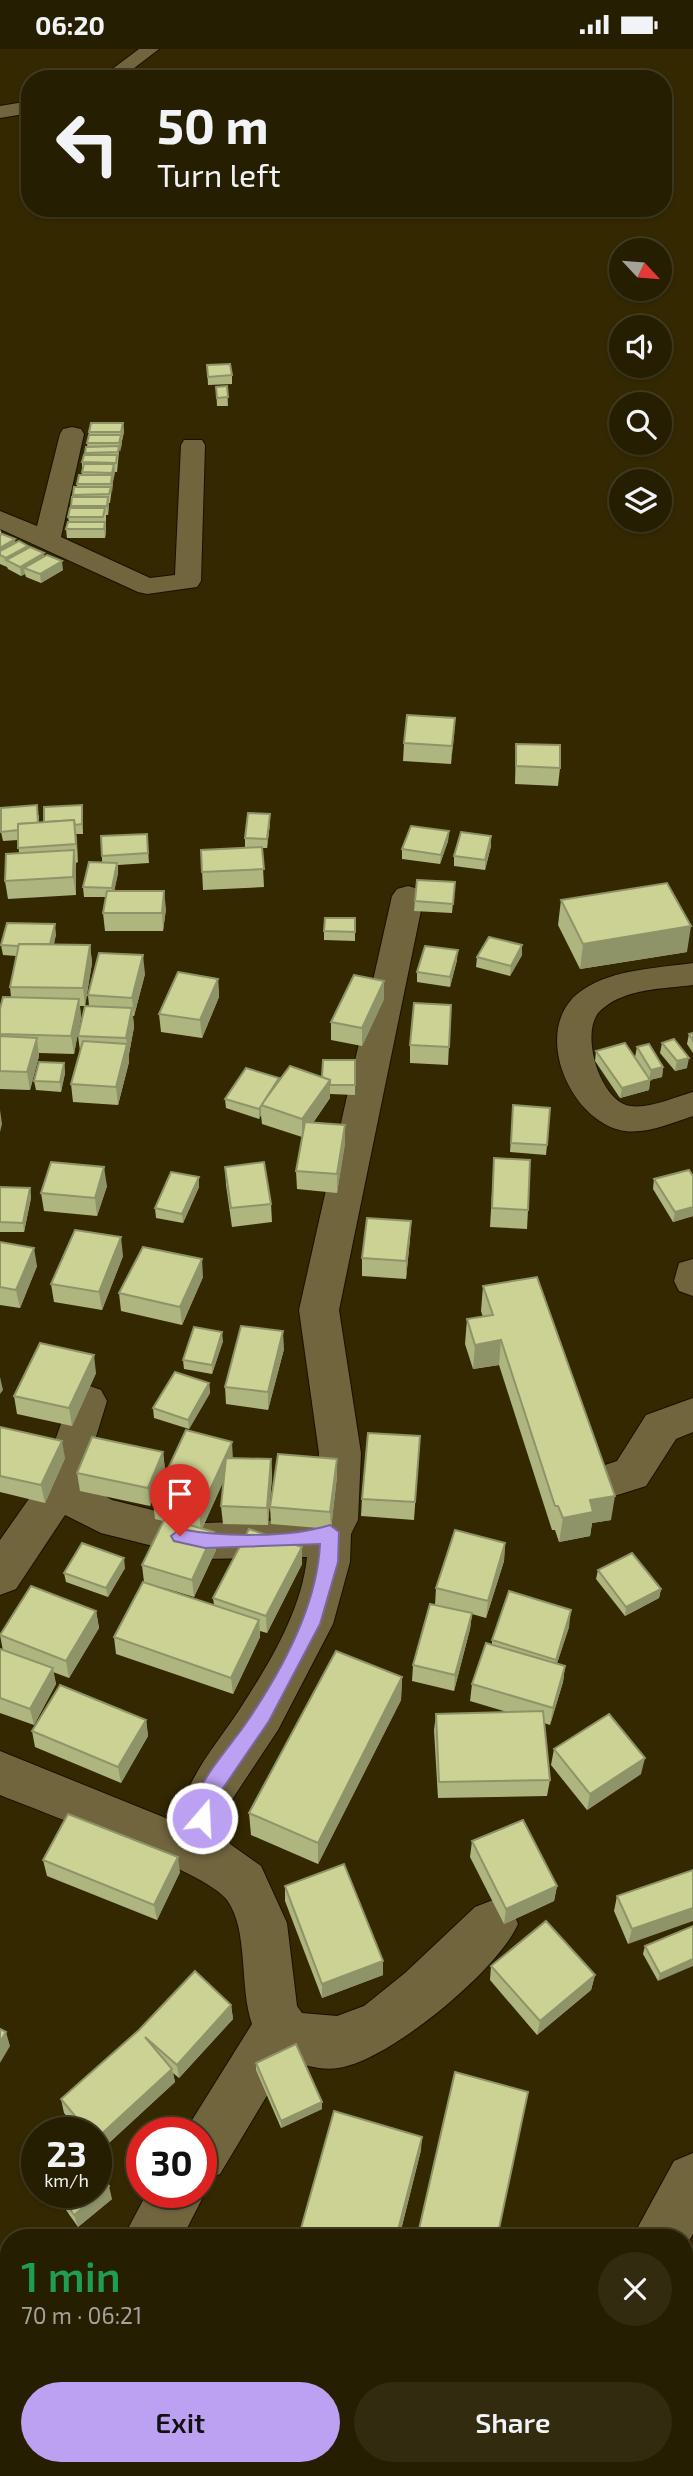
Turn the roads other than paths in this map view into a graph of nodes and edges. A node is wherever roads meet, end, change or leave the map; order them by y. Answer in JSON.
{"nodes":[{"id":1,"x":149,"y":49,"type":"edge"},
{"id":2,"x":120,"y":70,"type":"edge"},
{"id":3,"x":21,"y":108,"type":"edge"},
{"id":4,"x":0,"y":112,"type":"edge"},
{"id":5,"x":72,"y":434,"type":"dead end"},
{"id":6,"x":193,"y":445,"type":"dead end"},
{"id":7,"x":0,"y":519,"type":"edge"},
{"id":8,"x":47,"y":540,"type":"junction"},
{"id":9,"x":408,"y":895,"type":"dead end"},
{"id":10,"x":693,"y":974,"type":"edge"},
{"id":11,"x":693,"y":1104,"type":"edge"},
{"id":12,"x":693,"y":1273,"type":"edge"},
{"id":13,"x":693,"y":1280,"type":"edge"},
{"id":14,"x":87,"y":1401,"type":"dead end"},
{"id":15,"x":693,"y":1414,"type":"edge"},
{"id":16,"x":608,"y":1481,"type":"edge"},
{"id":17,"x":59,"y":1489,"type":"junction"},
{"id":18,"x":330,"y":1532,"type":"junction"},
{"id":19,"x":0,"y":1576,"type":"edge"},
{"id":20,"x":0,"y":1773,"type":"edge"},
{"id":21,"x":213,"y":1860,"type":"junction"},
{"id":22,"x":493,"y":1924,"type":"dead end"},
{"id":23,"x":279,"y":2028,"type":"junction"},
{"id":24,"x":217,"y":2129,"type":"edge"},
{"id":25,"x":693,"y":2180,"type":"edge"},
{"id":26,"x":169,"y":2208,"type":"edge"},
{"id":27,"x":156,"y":2229,"type":"edge"},
{"id":28,"x":665,"y":2229,"type":"edge"}],
"edges":[{"from":1,"to":2,"type":"street"},
{"from":3,"to":4,"type":"street"},
{"from":5,"to":8,"type":"street"},
{"from":6,"to":8,"type":"street"},
{"from":7,"to":8,"type":"street"},
{"from":9,"to":18,"type":"street"},
{"from":10,"to":11,"type":"street"},
{"from":12,"to":13,"type":"street"},
{"from":14,"to":17,"type":"street"},
{"from":15,"to":16,"type":"street"},
{"from":17,"to":18,"type":"street"},
{"from":17,"to":19,"type":"street"},
{"from":18,"to":21,"type":"street"},
{"from":20,"to":21,"type":"street"},
{"from":21,"to":23,"type":"street"},
{"from":22,"to":23,"type":"street"},
{"from":23,"to":24,"type":"street"},
{"from":25,"to":28,"type":"street"},
{"from":26,"to":27,"type":"street"}]}
